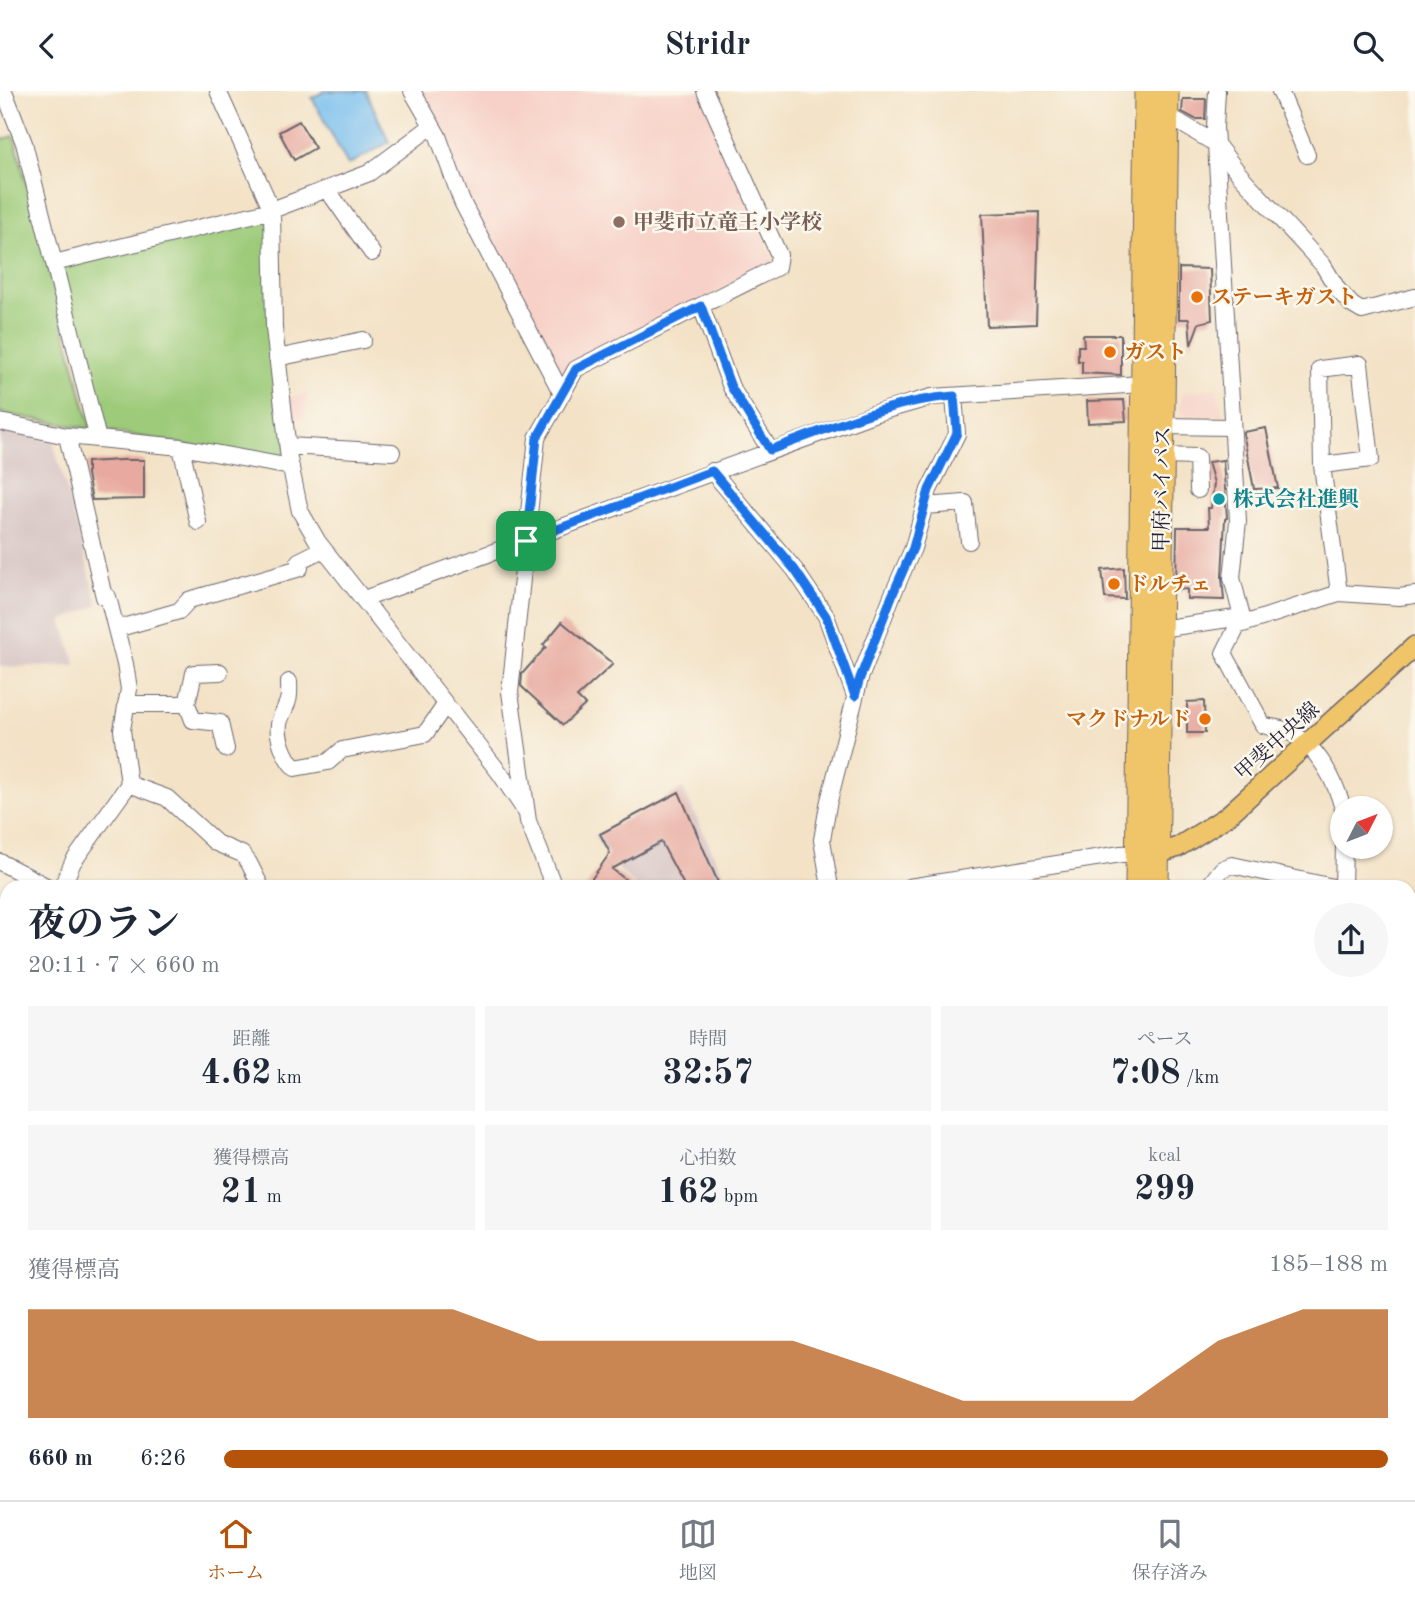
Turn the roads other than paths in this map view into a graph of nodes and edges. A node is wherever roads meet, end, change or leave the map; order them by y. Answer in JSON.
{"nodes":[{"id":1,"x":4,"y":91,"type":"edge"},
{"id":2,"x":218,"y":91,"type":"edge"},
{"id":3,"x":412,"y":91,"type":"edge"},
{"id":4,"x":705,"y":91,"type":"edge"},
{"id":5,"x":1146,"y":91,"type":"edge"},
{"id":6,"x":1167,"y":91,"type":"edge"},
{"id":7,"x":1217,"y":91,"type":"edge"},
{"id":8,"x":1280,"y":91,"type":"edge"},
{"id":9,"x":1167,"y":115,"type":"junction"},
{"id":10,"x":432,"y":126,"type":"junction"},
{"id":11,"x":1216,"y":144,"type":"junction"},
{"id":12,"x":1307,"y":155,"type":"dead end"},
{"id":13,"x":327,"y":189,"type":"junction"},
{"id":14,"x":272,"y":210,"type":"junction"},
{"id":15,"x":372,"y":253,"type":"dead end"},
{"id":16,"x":54,"y":263,"type":"junction"},
{"id":17,"x":1415,"y":296,"type":"edge"},
{"id":18,"x":701,"y":306,"type":"junction"},
{"id":19,"x":363,"y":340,"type":"dead end"},
{"id":20,"x":277,"y":358,"type":"junction"},
{"id":21,"x":1143,"y":384,"type":"junction"},
{"id":22,"x":562,"y":394,"type":"junction"},
{"id":23,"x":954,"y":396,"type":"junction"},
{"id":24,"x":0,"y":422,"type":"edge"},
{"id":25,"x":1163,"y":426,"type":"junction"},
{"id":26,"x":1231,"y":426,"type":"junction"},
{"id":27,"x":67,"y":436,"type":"junction"},
{"id":28,"x":98,"y":439,"type":"junction"},
{"id":29,"x":288,"y":446,"type":"junction"},
{"id":30,"x":181,"y":447,"type":"junction"},
{"id":31,"x":770,"y":450,"type":"junction"},
{"id":32,"x":392,"y":452,"type":"dead end"},
{"id":33,"x":1162,"y":456,"type":"junction"},
{"id":34,"x":1322,"y":465,"type":"junction"},
{"id":35,"x":291,"y":467,"type":"junction"},
{"id":36,"x":712,"y":471,"type":"junction"},
{"id":37,"x":1198,"y":489,"type":"dead end"},
{"id":38,"x":925,"y":506,"type":"junction"},
{"id":39,"x":198,"y":522,"type":"dead end"},
{"id":40,"x":526,"y":541,"type":"junction"},
{"id":41,"x":969,"y":541,"type":"dead end"},
{"id":42,"x":323,"y":549,"type":"junction"},
{"id":43,"x":1339,"y":593,"type":"junction"},
{"id":44,"x":1415,"y":595,"type":"edge"},
{"id":45,"x":364,"y":599,"type":"junction"},
{"id":46,"x":1240,"y":621,"type":"junction"},
{"id":47,"x":116,"y":629,"type":"junction"},
{"id":48,"x":1160,"y":629,"type":"junction"},
{"id":49,"x":1415,"y":646,"type":"edge"},
{"id":50,"x":220,"y":672,"type":"dead end"},
{"id":51,"x":289,"y":682,"type":"dead end"},
{"id":52,"x":855,"y":696,"type":"junction"},
{"id":53,"x":126,"y":704,"type":"junction"},
{"id":54,"x":187,"y":704,"type":"junction"},
{"id":55,"x":446,"y":704,"type":"junction"},
{"id":56,"x":1307,"y":745,"type":"junction"},
{"id":57,"x":226,"y":749,"type":"dead end"},
{"id":58,"x":129,"y":784,"type":"junction"},
{"id":59,"x":1340,"y":796,"type":"edge"},
{"id":60,"x":526,"y":812,"type":"junction"},
{"id":61,"x":1147,"y":854,"type":"junction"},
{"id":62,"x":1344,"y":859,"type":"edge"},
{"id":63,"x":0,"y":862,"type":"edge"},
{"id":64,"x":35,"y":880,"type":"edge"},
{"id":65,"x":65,"y":880,"type":"edge"},
{"id":66,"x":258,"y":880,"type":"edge"},
{"id":67,"x":551,"y":880,"type":"edge"},
{"id":68,"x":829,"y":880,"type":"edge"},
{"id":69,"x":954,"y":880,"type":"edge"},
{"id":70,"x":1139,"y":880,"type":"edge"},
{"id":71,"x":1155,"y":880,"type":"edge"},
{"id":72,"x":1213,"y":880,"type":"edge"},
{"id":73,"x":1301,"y":880,"type":"edge"},
{"id":74,"x":1343,"y":880,"type":"edge"}],
"edges":[{"from":1,"to":16,"type":"street"},
{"from":2,"to":14,"type":"street"},
{"from":3,"to":10,"type":"street"},
{"from":4,"to":18,"type":"street"},
{"from":5,"to":21,"type":"highway","name":"甲府バイパス"},
{"from":6,"to":9,"type":"highway","name":"甲府バイパス"},
{"from":7,"to":11,"type":"street"},
{"from":8,"to":12,"type":"street"},
{"from":9,"to":11,"type":"street"},
{"from":9,"to":25,"type":"highway","name":"甲府バイパス"},
{"from":10,"to":13,"type":"street"},
{"from":10,"to":22,"type":"street"},
{"from":11,"to":17,"type":"street"},
{"from":11,"to":26,"type":"street"},
{"from":13,"to":14,"type":"street"},
{"from":13,"to":15,"type":"street"},
{"from":14,"to":16,"type":"street"},
{"from":14,"to":20,"type":"street"},
{"from":16,"to":28,"type":"street"},
{"from":18,"to":22,"type":"street"},
{"from":18,"to":31,"type":"street"},
{"from":19,"to":20,"type":"street"},
{"from":20,"to":29,"type":"street"},
{"from":21,"to":23,"type":"street"},
{"from":21,"to":61,"type":"highway","name":"甲府バイパス"},
{"from":22,"to":40,"type":"street"},
{"from":23,"to":31,"type":"street"},
{"from":23,"to":38,"type":"street"},
{"from":24,"to":27,"type":"street"},
{"from":25,"to":26,"type":"street"},
{"from":25,"to":33,"type":"highway","name":"甲府バイパス"},
{"from":26,"to":46,"type":"street"},
{"from":27,"to":28,"type":"street"},
{"from":27,"to":47,"type":"street"},
{"from":28,"to":30,"type":"street"},
{"from":29,"to":32,"type":"street"},
{"from":29,"to":35,"type":"street"},
{"from":30,"to":35,"type":"street"},
{"from":30,"to":39,"type":"street"},
{"from":31,"to":36,"type":"street"},
{"from":33,"to":37,"type":"street"},
{"from":33,"to":48,"type":"highway","name":"甲府バイパス"},
{"from":34,"to":34,"type":"street"},
{"from":34,"to":43,"type":"street"},
{"from":35,"to":42,"type":"street"},
{"from":36,"to":40,"type":"street"},
{"from":36,"to":52,"type":"street"},
{"from":38,"to":41,"type":"street"},
{"from":38,"to":52,"type":"street"},
{"from":40,"to":45,"type":"street"},
{"from":40,"to":60,"type":"street"},
{"from":42,"to":45,"type":"street"},
{"from":42,"to":47,"type":"street"},
{"from":43,"to":44,"type":"street"},
{"from":43,"to":46,"type":"street"},
{"from":45,"to":55,"type":"street"},
{"from":46,"to":48,"type":"street"},
{"from":46,"to":56,"type":"street"},
{"from":47,"to":53,"type":"street"},
{"from":48,"to":61,"type":"highway","name":"甲府バイパス"},
{"from":49,"to":56,"type":"main road","name":"甲斐中央線"},
{"from":50,"to":54,"type":"street"},
{"from":51,"to":55,"type":"street"},
{"from":52,"to":68,"type":"street"},
{"from":53,"to":54,"type":"street"},
{"from":53,"to":58,"type":"street"},
{"from":54,"to":57,"type":"street"},
{"from":55,"to":60,"type":"street"},
{"from":56,"to":59,"type":"street"},
{"from":56,"to":61,"type":"main road","name":"甲斐中央線"},
{"from":58,"to":65,"type":"street"},
{"from":58,"to":66,"type":"street"},
{"from":60,"to":67,"type":"street"},
{"from":61,"to":69,"type":"street"},
{"from":61,"to":70,"type":"highway","name":"甲府バイパス"},
{"from":61,"to":71,"type":"highway","name":"甲府バイパス"},
{"from":62,"to":74,"type":"street"},
{"from":63,"to":64,"type":"street"},
{"from":72,"to":73,"type":"street"}]}
